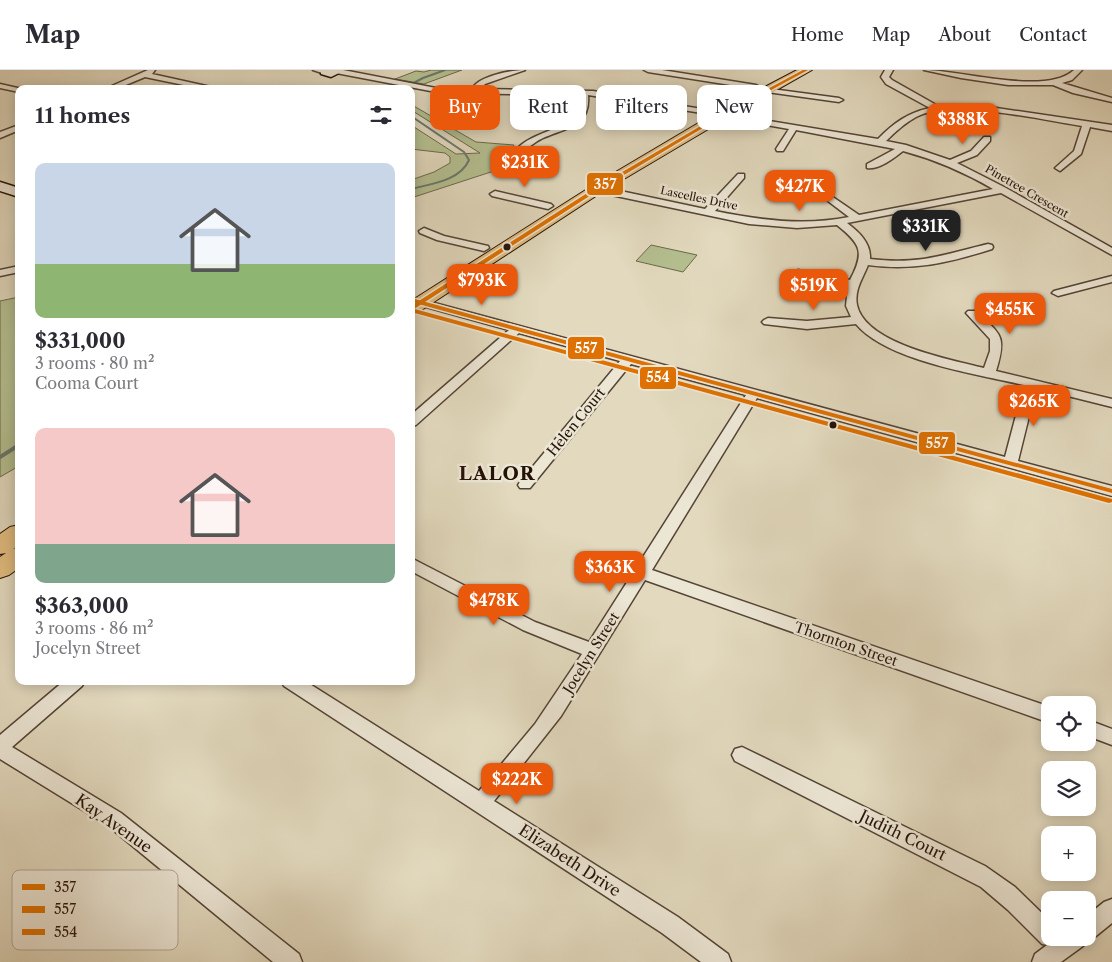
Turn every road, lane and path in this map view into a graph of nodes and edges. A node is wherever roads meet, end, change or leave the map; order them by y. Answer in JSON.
{"nodes":[{"id":1,"x":154,"y":70,"type":"edge"},
{"id":2,"x":521,"y":70,"type":"edge"},
{"id":3,"x":648,"y":70,"type":"edge"},
{"id":4,"x":889,"y":70,"type":"edge"},
{"id":5,"x":928,"y":70,"type":"edge"},
{"id":6,"x":990,"y":70,"type":"edge"},
{"id":7,"x":1078,"y":70,"type":"edge"},
{"id":8,"x":796,"y":71,"type":"edge"},
{"id":9,"x":328,"y":73,"type":"edge"},
{"id":10,"x":144,"y":74,"type":"junction"},
{"id":11,"x":986,"y":78,"type":"junction"},
{"id":12,"x":1055,"y":82,"type":"junction"},
{"id":13,"x":118,"y":85,"type":"edge"},
{"id":14,"x":197,"y":85,"type":"edge"},
{"id":15,"x":408,"y":85,"type":"edge"},
{"id":16,"x":478,"y":85,"type":"edge"},
{"id":17,"x":738,"y":85,"type":"edge"},
{"id":18,"x":770,"y":85,"type":"edge"},
{"id":19,"x":0,"y":86,"type":"edge"},
{"id":20,"x":415,"y":86,"type":"edge"},
{"id":21,"x":15,"y":89,"type":"edge"},
{"id":22,"x":430,"y":89,"type":"edge"},
{"id":23,"x":772,"y":90,"type":"edge"},
{"id":24,"x":586,"y":93,"type":"edge"},
{"id":25,"x":839,"y":100,"type":"dead end"},
{"id":26,"x":1112,"y":100,"type":"edge"},
{"id":27,"x":935,"y":108,"type":"junction"},
{"id":28,"x":697,"y":111,"type":"edge"},
{"id":29,"x":772,"y":123,"type":"edge"},
{"id":30,"x":697,"y":124,"type":"edge"},
{"id":31,"x":1087,"y":124,"type":"junction"},
{"id":32,"x":794,"y":127,"type":"junction"},
{"id":33,"x":15,"y":128,"type":"edge"},
{"id":34,"x":1112,"y":128,"type":"edge"},
{"id":35,"x":552,"y":130,"type":"edge"},
{"id":36,"x":2,"y":133,"type":"edge"},
{"id":37,"x":15,"y":135,"type":"edge"},
{"id":38,"x":987,"y":140,"type":"dead end"},
{"id":39,"x":880,"y":142,"type":"junction"},
{"id":40,"x":903,"y":147,"type":"junction"},
{"id":41,"x":521,"y":149,"type":"dead end"},
{"id":42,"x":655,"y":149,"type":"junction"},
{"id":43,"x":780,"y":149,"type":"dead end"},
{"id":44,"x":950,"y":163,"type":"junction"},
{"id":45,"x":870,"y":166,"type":"dead end"},
{"id":46,"x":1060,"y":168,"type":"dead end"},
{"id":47,"x":741,"y":176,"type":"dead end"},
{"id":48,"x":0,"y":186,"type":"edge"},
{"id":49,"x":597,"y":189,"type":"junction"},
{"id":50,"x":0,"y":190,"type":"edge"},
{"id":51,"x":1003,"y":190,"type":"junction"},
{"id":52,"x":15,"y":192,"type":"edge"},
{"id":53,"x":15,"y":192,"type":"edge"},
{"id":54,"x":495,"y":194,"type":"dead end"},
{"id":55,"x":827,"y":196,"type":"dead end"},
{"id":56,"x":548,"y":206,"type":"junction"},
{"id":57,"x":708,"y":212,"type":"junction"},
{"id":58,"x":858,"y":219,"type":"junction"},
{"id":59,"x":839,"y":222,"type":"junction"},
{"id":60,"x":522,"y":230,"type":"junction"},
{"id":61,"x":424,"y":231,"type":"dead end"},
{"id":62,"x":988,"y":247,"type":"dead end"},
{"id":63,"x":484,"y":248,"type":"junction"},
{"id":64,"x":1112,"y":252,"type":"edge"},
{"id":65,"x":864,"y":261,"type":"junction"},
{"id":66,"x":15,"y":270,"type":"edge"},
{"id":67,"x":0,"y":273,"type":"edge"},
{"id":68,"x":798,"y":273,"type":"dead end"},
{"id":69,"x":1112,"y":279,"type":"edge"},
{"id":70,"x":854,"y":284,"type":"junction"},
{"id":71,"x":1058,"y":293,"type":"dead end"},
{"id":72,"x":415,"y":300,"type":"edge"},
{"id":73,"x":415,"y":300,"type":"edge"},
{"id":74,"x":415,"y":301,"type":"edge"},
{"id":75,"x":972,"y":313,"type":"dead end"},
{"id":76,"x":859,"y":320,"type":"junction"},
{"id":77,"x":768,"y":322,"type":"dead end"},
{"id":78,"x":516,"y":329,"type":"junction"},
{"id":79,"x":628,"y":360,"type":"junction"},
{"id":80,"x":989,"y":373,"type":"junction"},
{"id":81,"x":1031,"y":383,"type":"junction"},
{"id":82,"x":753,"y":394,"type":"junction"},
{"id":83,"x":1112,"y":403,"type":"edge"},
{"id":84,"x":415,"y":418,"type":"edge"},
{"id":85,"x":1010,"y":464,"type":"junction"},
{"id":86,"x":525,"y":485,"type":"dead end"},
{"id":87,"x":1112,"y":491,"type":"edge"},
{"id":88,"x":13,"y":544,"type":"edge"},
{"id":89,"x":415,"y":566,"type":"edge"},
{"id":90,"x":0,"y":569,"type":"edge"},
{"id":91,"x":641,"y":572,"type":"junction"},
{"id":92,"x":593,"y":651,"type":"junction"},
{"id":93,"x":71,"y":685,"type":"edge"},
{"id":94,"x":296,"y":685,"type":"edge"},
{"id":95,"x":1041,"y":712,"type":"edge"},
{"id":96,"x":1096,"y":731,"type":"edge"},
{"id":97,"x":1112,"y":737,"type":"edge"},
{"id":98,"x":0,"y":748,"type":"edge"},
{"id":99,"x":742,"y":755,"type":"dead end"},
{"id":100,"x":481,"y":803,"type":"junction"},
{"id":101,"x":177,"y":870,"type":"edge"},
{"id":102,"x":178,"y":871,"type":"edge"},
{"id":103,"x":1112,"y":909,"type":"edge"},
{"id":104,"x":1096,"y":922,"type":"edge"},
{"id":105,"x":1041,"y":924,"type":"edge"},
{"id":106,"x":1055,"y":946,"type":"edge"},
{"id":107,"x":291,"y":962,"type":"edge"},
{"id":108,"x":720,"y":962,"type":"edge"},
{"id":109,"x":1043,"y":962,"type":"edge"}],
"edges":[{"from":1,"to":10,"type":"street"},
{"from":2,"to":16,"type":"street"},
{"from":3,"to":17,"type":"street"},
{"from":4,"to":27,"type":"street"},
{"from":5,"to":11,"type":"street"},
{"from":6,"to":11,"type":"street"},
{"from":7,"to":12,"type":"street"},
{"from":8,"to":18,"type":"main road"},
{"from":9,"to":15,"type":"street","name":"Pinetree Crescent"},
{"from":10,"to":13,"type":"street"},
{"from":10,"to":14,"type":"street"},
{"from":11,"to":12,"type":"street"},
{"from":12,"to":26,"type":"street"},
{"from":19,"to":21,"type":"street"},
{"from":20,"to":22,"type":"street","name":"Pinetree Crescent"},
{"from":23,"to":25,"type":"street"},
{"from":24,"to":28,"type":"street","name":"Pinetree Crescent"},
{"from":27,"to":31,"type":"street"},
{"from":27,"to":39,"type":"street"},
{"from":29,"to":32,"type":"street","name":"Pinetree Crescent"},
{"from":30,"to":42,"type":"main road"},
{"from":31,"to":34,"type":"street"},
{"from":31,"to":46,"type":"street"},
{"from":32,"to":39,"type":"street","name":"Pinetree Crescent"},
{"from":32,"to":43,"type":"street"},
{"from":33,"to":36,"type":"street"},
{"from":35,"to":41,"type":"street"},
{"from":36,"to":37,"type":"street"},
{"from":38,"to":44,"type":"street"},
{"from":39,"to":40,"type":"street","name":"Pinetree Crescent"},
{"from":40,"to":44,"type":"street","name":"Pinetree Crescent"},
{"from":40,"to":45,"type":"street"},
{"from":42,"to":49,"type":"main road"},
{"from":42,"to":56,"type":"main road"},
{"from":44,"to":51,"type":"street","name":"Pinetree Crescent"},
{"from":47,"to":57,"type":"street"},
{"from":48,"to":52,"type":"street"},
{"from":49,"to":57,"type":"street","name":"Lascelles Drive"},
{"from":49,"to":60,"type":"main road"},
{"from":50,"to":53,"type":"street"},
{"from":51,"to":58,"type":"street","name":"Lascelles Drive"},
{"from":51,"to":64,"type":"street","name":"Pinetree Crescent"},
{"from":54,"to":56,"type":"street"},
{"from":55,"to":58,"type":"street"},
{"from":56,"to":60,"type":"main road"},
{"from":57,"to":59,"type":"street","name":"Lascelles Drive"},
{"from":58,"to":59,"type":"street","name":"Lascelles Drive"},
{"from":59,"to":65,"type":"street"},
{"from":60,"to":63,"type":"main road"},
{"from":60,"to":72,"type":"main road"},
{"from":61,"to":63,"type":"street"},
{"from":62,"to":65,"type":"street"},
{"from":63,"to":73,"type":"main road"},
{"from":65,"to":70,"type":"street"},
{"from":66,"to":67,"type":"street"},
{"from":68,"to":70,"type":"street"},
{"from":69,"to":71,"type":"street"},
{"from":70,"to":76,"type":"street"},
{"from":74,"to":78,"type":"street"},
{"from":75,"to":80,"type":"street"},
{"from":76,"to":77,"type":"street"},
{"from":76,"to":80,"type":"street"},
{"from":78,"to":79,"type":"street"},
{"from":78,"to":84,"type":"street"},
{"from":79,"to":82,"type":"street"},
{"from":79,"to":86,"type":"street","name":"Helen Court"},
{"from":80,"to":81,"type":"street"},
{"from":81,"to":83,"type":"street"},
{"from":81,"to":85,"type":"street"},
{"from":82,"to":85,"type":"street"},
{"from":82,"to":91,"type":"street","name":"Jocelyn Street"},
{"from":85,"to":87,"type":"street"},
{"from":88,"to":90,"type":"main road"},
{"from":89,"to":92,"type":"street"},
{"from":91,"to":92,"type":"street","name":"Jocelyn Street"},
{"from":91,"to":95,"type":"street","name":"Thornton Street"},
{"from":92,"to":100,"type":"street","name":"Jocelyn Street"},
{"from":93,"to":98,"type":"street"},
{"from":94,"to":100,"type":"street","name":"Elizabeth Drive"},
{"from":96,"to":97,"type":"street"},
{"from":98,"to":101,"type":"street","name":"Kay Avenue"},
{"from":99,"to":105,"type":"street","name":"Judith Court"},
{"from":100,"to":108,"type":"street","name":"Elizabeth Drive"},
{"from":102,"to":107,"type":"street","name":"Kay Avenue"},
{"from":103,"to":104,"type":"street"},
{"from":106,"to":109,"type":"street"}]}
